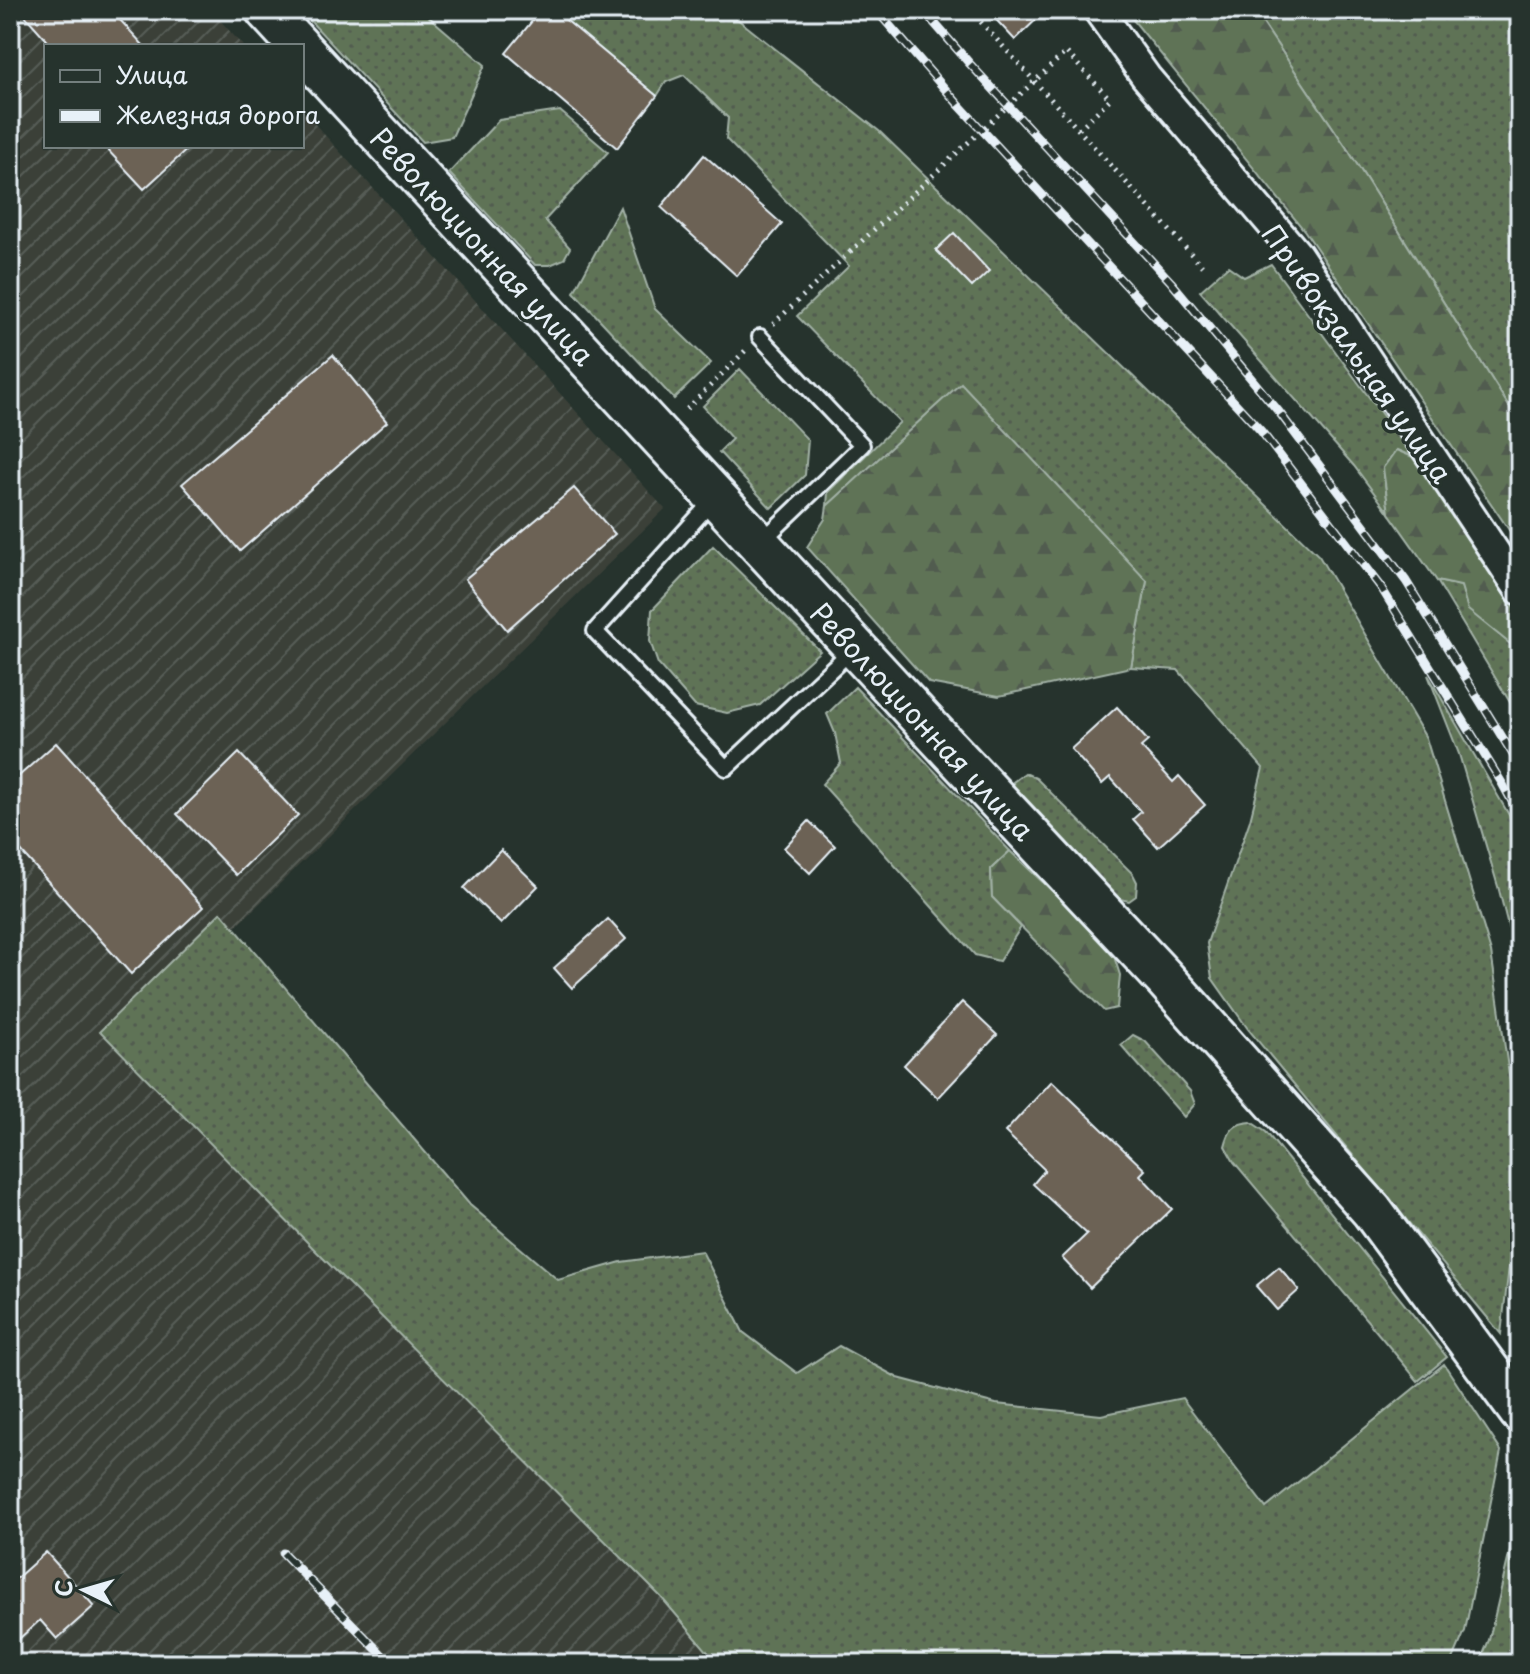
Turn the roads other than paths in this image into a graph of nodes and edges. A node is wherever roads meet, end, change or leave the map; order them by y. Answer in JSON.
{"nodes":[{"id":1,"x":266,"y":10,"type":"edge"},
{"id":2,"x":1098,"y":10,"type":"edge"},
{"id":3,"x":296,"y":44,"type":"edge"},
{"id":4,"x":304,"y":52,"type":"edge"},
{"id":5,"x":760,"y":337,"type":"dead end"},
{"id":6,"x":716,"y":497,"type":"junction"},
{"id":7,"x":758,"y":544,"type":"junction"},
{"id":8,"x":1520,"y":590,"type":"edge"},
{"id":9,"x":855,"y":647,"type":"junction"},
{"id":10,"x":1520,"y":1412,"type":"edge"}],
"edges":[{"from":1,"to":3,"type":"street","name":"Революционная улица"},
{"from":2,"to":8,"type":"street","name":"Привокзальная улица"},
{"from":4,"to":6,"type":"street","name":"Революционная улица"},
{"from":5,"to":7,"type":"lane"},
{"from":6,"to":7,"type":"street","name":"Революционная улица"},
{"from":6,"to":9,"type":"lane"},
{"from":7,"to":9,"type":"street","name":"Революционная улица"},
{"from":9,"to":10,"type":"street","name":"Революционная улица"}]}
